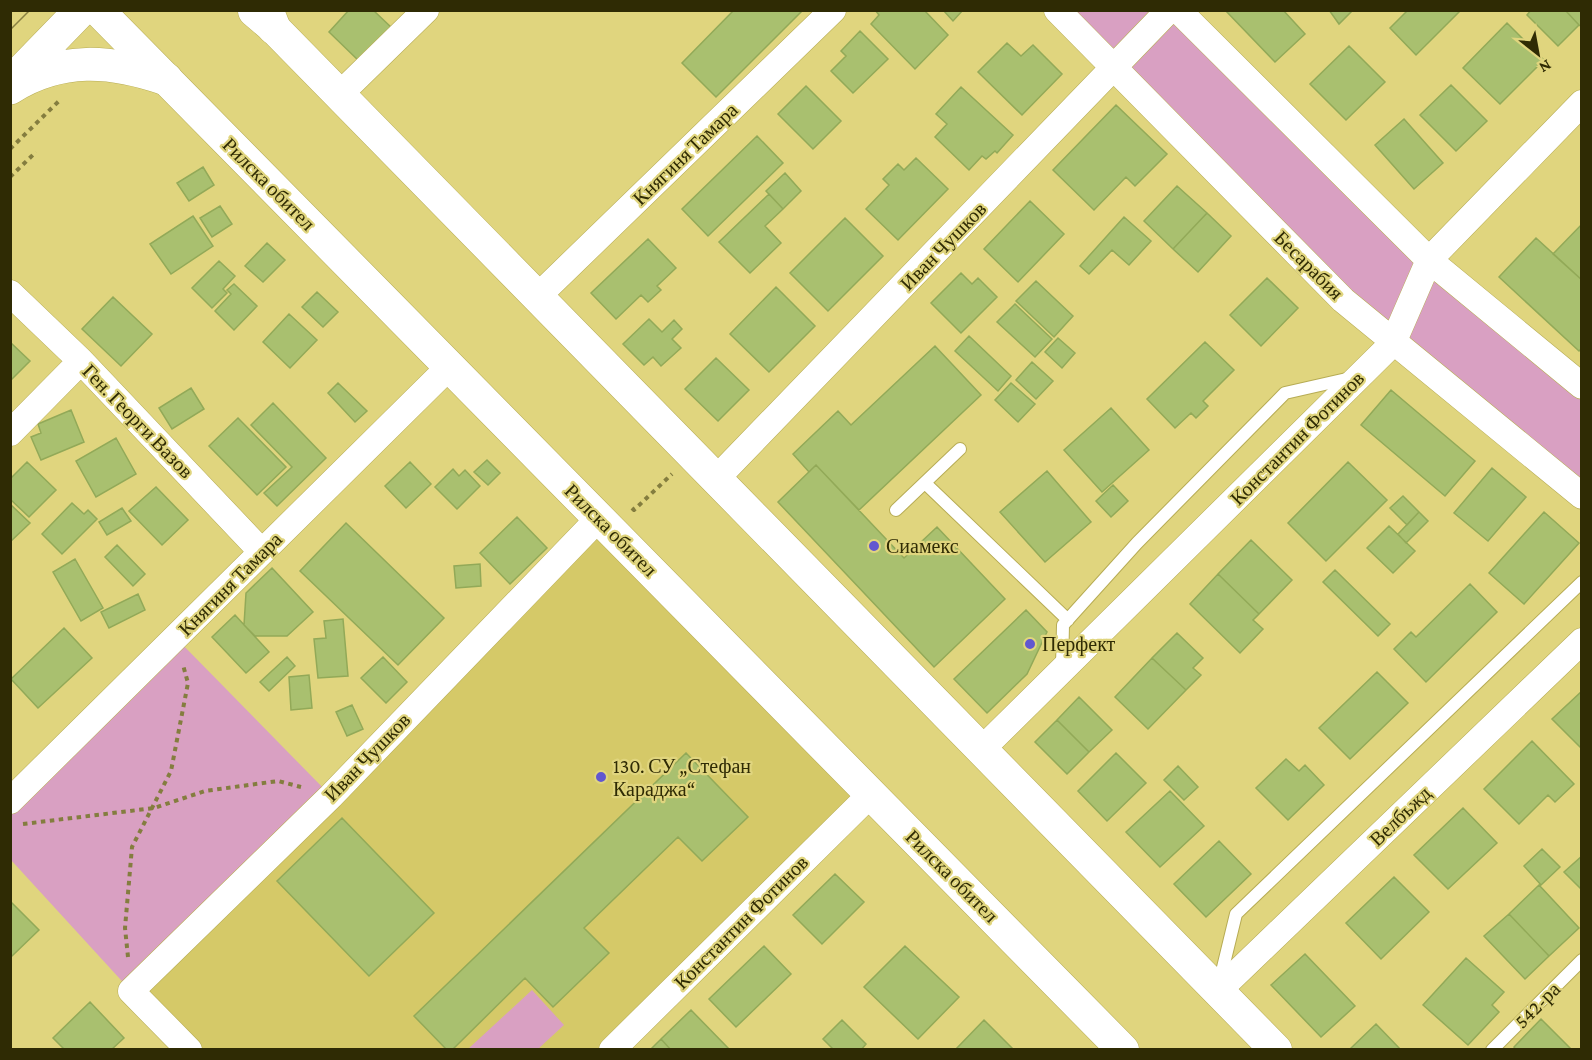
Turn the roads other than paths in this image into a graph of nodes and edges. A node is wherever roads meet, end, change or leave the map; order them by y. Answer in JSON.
{"nodes":[{"id":1,"x":81,"y":10,"type":"edge"},
{"id":2,"x":98,"y":10,"type":"edge"},
{"id":3,"x":426,"y":10,"type":"edge"},
{"id":4,"x":833,"y":10,"type":"edge"},
{"id":5,"x":1057,"y":10,"type":"edge"},
{"id":6,"x":1169,"y":10,"type":"edge"},
{"id":7,"x":1178,"y":10,"type":"edge"},
{"id":8,"x":265,"y":16,"type":"edge"},
{"id":9,"x":1116,"y":68,"type":"junction"},
{"id":10,"x":166,"y":79,"type":"junction"},
{"id":11,"x":10,"y":82,"type":"edge"},
{"id":12,"x":10,"y":88,"type":"edge"},
{"id":13,"x":339,"y":94,"type":"junction"},
{"id":14,"x":1581,"y":103,"type":"edge"},
{"id":15,"x":1430,"y":260,"type":"junction"},
{"id":16,"x":10,"y":293,"type":"edge"},
{"id":17,"x":537,"y":297,"type":"junction"},
{"id":18,"x":1393,"y":344,"type":"junction"},
{"id":19,"x":81,"y":361,"type":"junction"},
{"id":20,"x":449,"y":367,"type":"junction"},
{"id":21,"x":1360,"y":376,"type":"junction"},
{"id":22,"x":1581,"y":386,"type":"edge"},
{"id":23,"x":10,"y":433,"type":"edge"},
{"id":24,"x":960,"y":449,"type":"dead end"},
{"id":25,"x":715,"y":480,"type":"junction"},
{"id":26,"x":925,"y":483,"type":"junction"},
{"id":27,"x":1581,"y":496,"type":"edge"},
{"id":28,"x":896,"y":510,"type":"dead end"},
{"id":29,"x":598,"y":518,"type":"junction"},
{"id":30,"x":262,"y":552,"type":"junction"},
{"id":31,"x":1581,"y":582,"type":"edge"},
{"id":32,"x":1068,"y":620,"type":"junction"},
{"id":33,"x":1581,"y":641,"type":"edge"},
{"id":34,"x":1062,"y":670,"type":"junction"},
{"id":35,"x":981,"y":750,"type":"junction"},
{"id":36,"x":871,"y":794,"type":"junction"},
{"id":37,"x":10,"y":801,"type":"edge"},
{"id":38,"x":1581,"y":960,"type":"edge"},
{"id":39,"x":1218,"y":991,"type":"junction"},
{"id":40,"x":189,"y":1050,"type":"edge"},
{"id":41,"x":612,"y":1050,"type":"edge"},
{"id":42,"x":1123,"y":1050,"type":"edge"},
{"id":43,"x":1276,"y":1050,"type":"edge"},
{"id":44,"x":1492,"y":1050,"type":"edge"}],
"edges":[{"from":1,"to":11,"type":"main road"},
{"from":2,"to":10,"type":"street","name":"Рилска обител"},
{"from":3,"to":13,"type":"street"},
{"from":4,"to":17,"type":"street","name":"Княгиня Тамара"},
{"from":5,"to":9,"type":"street","name":"Бесарабия"},
{"from":6,"to":9,"type":"street","name":"Иван Чушков"},
{"from":7,"to":15,"type":"street"},
{"from":8,"to":13,"type":"street"},
{"from":9,"to":18,"type":"street","name":"Бесарабия"},
{"from":9,"to":25,"type":"street","name":"Иван Чушков"},
{"from":10,"to":12,"type":"main road"},
{"from":10,"to":20,"type":"street","name":"Рилска обител"},
{"from":13,"to":17,"type":"street"},
{"from":14,"to":15,"type":"street","name":"Константин Фотинов"},
{"from":15,"to":18,"type":"street","name":"Константин Фотинов"},
{"from":15,"to":22,"type":"street"},
{"from":16,"to":19,"type":"street","name":"Ген. Георги Вазов"},
{"from":17,"to":25,"type":"street"},
{"from":18,"to":21,"type":"street","name":"Константин Фотинов"},
{"from":18,"to":27,"type":"street","name":"Бесарабия"},
{"from":19,"to":23,"type":"street"},
{"from":19,"to":30,"type":"street","name":"Ген. Георги Вазов"},
{"from":20,"to":29,"type":"street","name":"Рилска обител"},
{"from":20,"to":30,"type":"street","name":"Княгиня Тамара"},
{"from":21,"to":32,"type":"lane"},
{"from":21,"to":34,"type":"street","name":"Константин Фотинов"},
{"from":24,"to":26,"type":"lane"},
{"from":25,"to":35,"type":"street"},
{"from":26,"to":28,"type":"lane"},
{"from":26,"to":32,"type":"lane"},
{"from":29,"to":36,"type":"street","name":"Рилска обител"},
{"from":29,"to":40,"type":"street","name":"Иван Чушков"},
{"from":30,"to":37,"type":"street","name":"Княгиня Тамара"},
{"from":31,"to":39,"type":"lane"},
{"from":32,"to":34,"type":"lane"},
{"from":33,"to":39,"type":"street","name":"Велбъжд"},
{"from":34,"to":35,"type":"street","name":"Константин Фотинов"},
{"from":35,"to":39,"type":"street"},
{"from":36,"to":41,"type":"street","name":"Константин Фотинов"},
{"from":36,"to":42,"type":"street","name":"Рилска обител"},
{"from":38,"to":44,"type":"lane","name":"542-ра"},
{"from":39,"to":43,"type":"street"}]}
